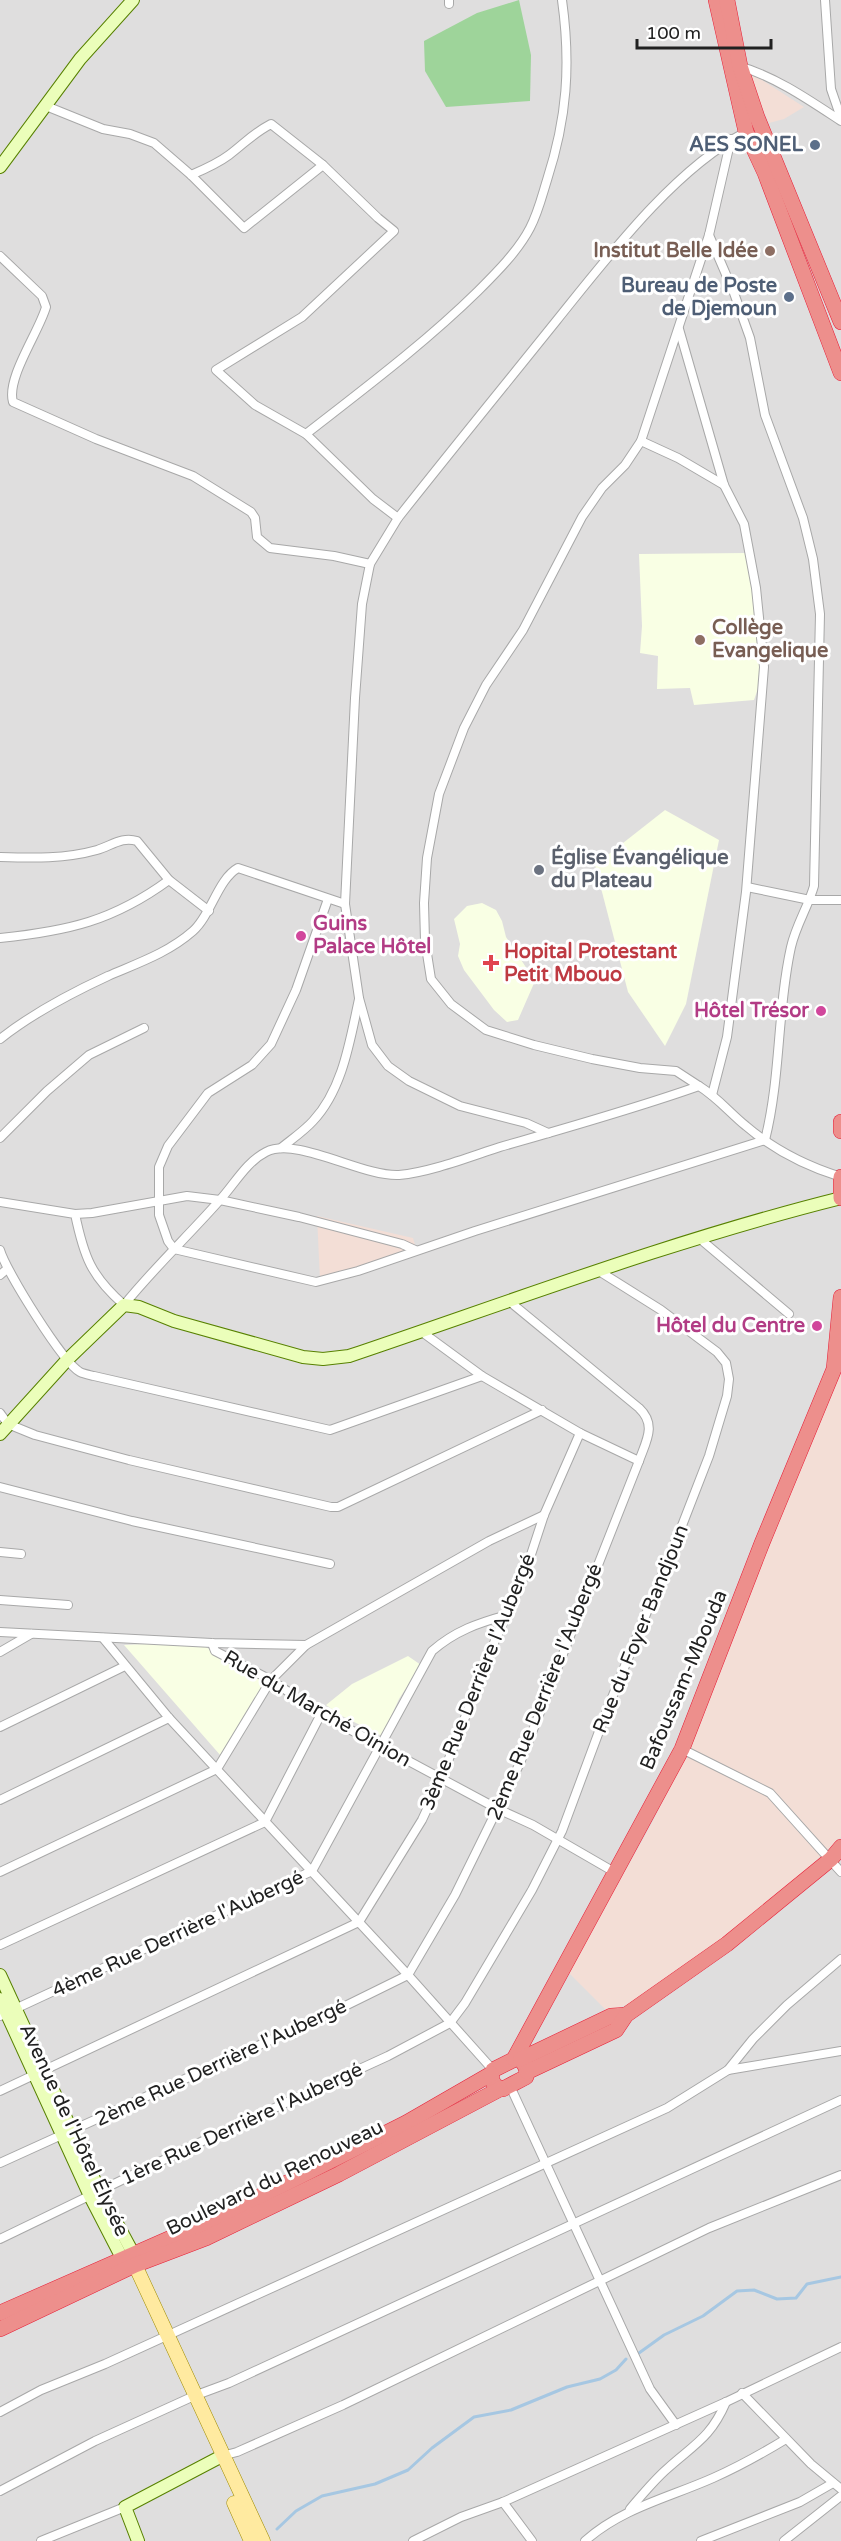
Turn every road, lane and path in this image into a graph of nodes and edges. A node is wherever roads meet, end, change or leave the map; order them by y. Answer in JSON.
{"nodes":[{"id":1,"x":133,"y":0,"type":"edge"},
{"id":2,"x":562,"y":0,"type":"edge"},
{"id":3,"x":716,"y":0,"type":"edge"},
{"id":4,"x":727,"y":0,"type":"edge"},
{"id":5,"x":825,"y":0,"type":"edge"},
{"id":6,"x":735,"y":65,"type":"junction"},
{"id":7,"x":46,"y":106,"type":"junction"},
{"id":8,"x":841,"y":120,"type":"edge"},
{"id":9,"x":746,"y":132,"type":"junction"},
{"id":10,"x":731,"y":139,"type":"junction"},
{"id":11,"x":323,"y":165,"type":"junction"},
{"id":12,"x":0,"y":167,"type":"edge"},
{"id":13,"x":191,"y":175,"type":"junction"},
{"id":14,"x":709,"y":235,"type":"junction"},
{"id":15,"x":810,"y":244,"type":"junction"},
{"id":16,"x":795,"y":251,"type":"junction"},
{"id":17,"x":0,"y":256,"type":"edge"},
{"id":18,"x":841,"y":322,"type":"edge"},
{"id":19,"x":678,"y":328,"type":"junction"},
{"id":20,"x":841,"y":373,"type":"edge"},
{"id":21,"x":306,"y":434,"type":"junction"},
{"id":22,"x":641,"y":441,"type":"junction"},
{"id":23,"x":723,"y":485,"type":"junction"},
{"id":24,"x":398,"y":518,"type":"junction"},
{"id":25,"x":370,"y":564,"type":"junction"},
{"id":26,"x":0,"y":857,"type":"edge"},
{"id":27,"x":169,"y":880,"type":"junction"},
{"id":28,"x":747,"y":887,"type":"junction"},
{"id":29,"x":328,"y":899,"type":"junction"},
{"id":30,"x":810,"y":900,"type":"junction"},
{"id":31,"x":841,"y":900,"type":"edge"},
{"id":32,"x":345,"y":904,"type":"junction"},
{"id":33,"x":209,"y":911,"type":"junction"},
{"id":34,"x":0,"y":938,"type":"edge"},
{"id":35,"x":359,"y":998,"type":"junction"},
{"id":36,"x":144,"y":1028,"type":"dead end"},
{"id":37,"x":0,"y":1039,"type":"edge"},
{"id":38,"x":699,"y":1086,"type":"junction"},
{"id":39,"x":712,"y":1095,"type":"junction"},
{"id":40,"x":841,"y":1122,"type":"edge"},
{"id":41,"x":841,"y":1131,"type":"edge"},
{"id":42,"x":548,"y":1133,"type":"junction"},
{"id":43,"x":1,"y":1134,"type":"edge"},
{"id":44,"x":765,"y":1140,"type":"junction"},
{"id":45,"x":281,"y":1148,"type":"junction"},
{"id":46,"x":841,"y":1177,"type":"edge"},
{"id":47,"x":841,"y":1198,"type":"edge"},
{"id":48,"x":159,"y":1200,"type":"junction"},
{"id":49,"x":220,"y":1200,"type":"junction"},
{"id":50,"x":0,"y":1202,"type":"edge"},
{"id":51,"x":75,"y":1214,"type":"junction"},
{"id":52,"x":699,"y":1238,"type":"junction"},
{"id":53,"x":174,"y":1249,"type":"junction"},
{"id":54,"x":0,"y":1250,"type":"edge"},
{"id":55,"x":415,"y":1250,"type":"junction"},
{"id":56,"x":599,"y":1271,"type":"junction"},
{"id":57,"x":3,"y":1272,"type":"edge"},
{"id":58,"x":841,"y":1297,"type":"edge"},
{"id":59,"x":509,"y":1301,"type":"junction"},
{"id":60,"x":124,"y":1305,"type":"junction"},
{"id":61,"x":789,"y":1314,"type":"dead end"},
{"id":62,"x":422,"y":1332,"type":"junction"},
{"id":63,"x":67,"y":1360,"type":"junction"},
{"id":64,"x":482,"y":1376,"type":"junction"},
{"id":65,"x":542,"y":1410,"type":"junction"},
{"id":66,"x":3,"y":1424,"type":"edge"},
{"id":67,"x":580,"y":1432,"type":"junction"},
{"id":68,"x":639,"y":1461,"type":"junction"},
{"id":69,"x":0,"y":1487,"type":"edge"},
{"id":70,"x":544,"y":1515,"type":"junction"},
{"id":71,"x":0,"y":1552,"type":"edge"},
{"id":72,"x":21,"y":1554,"type":"dead end"},
{"id":73,"x":330,"y":1564,"type":"dead end"},
{"id":74,"x":0,"y":1600,"type":"edge"},
{"id":75,"x":68,"y":1605,"type":"dead end"},
{"id":76,"x":507,"y":1615,"type":"junction"},
{"id":77,"x":0,"y":1632,"type":"edge"},
{"id":78,"x":32,"y":1634,"type":"junction"},
{"id":79,"x":103,"y":1638,"type":"junction"},
{"id":80,"x":212,"y":1644,"type":"junction"},
{"id":81,"x":306,"y":1644,"type":"junction"},
{"id":82,"x":0,"y":1652,"type":"edge"},
{"id":83,"x":125,"y":1666,"type":"junction"},
{"id":84,"x":271,"y":1680,"type":"junction"},
{"id":85,"x":321,"y":1714,"type":"junction"},
{"id":86,"x":169,"y":1718,"type":"junction"},
{"id":87,"x":0,"y":1726,"type":"edge"},
{"id":88,"x":381,"y":1746,"type":"junction"},
{"id":89,"x":682,"y":1749,"type":"junction"},
{"id":90,"x":217,"y":1770,"type":"junction"},
{"id":91,"x":441,"y":1779,"type":"junction"},
{"id":92,"x":0,"y":1800,"type":"edge"},
{"id":93,"x":498,"y":1809,"type":"junction"},
{"id":94,"x":265,"y":1822,"type":"junction"},
{"id":95,"x":558,"y":1840,"type":"junction"},
{"id":96,"x":836,"y":1853,"type":"edge"},
{"id":97,"x":312,"y":1871,"type":"junction"},
{"id":98,"x":0,"y":1872,"type":"edge"},
{"id":99,"x":841,"y":1872,"type":"edge"},
{"id":100,"x":616,"y":1873,"type":"junction"},
{"id":101,"x":359,"y":1922,"type":"junction"},
{"id":102,"x":0,"y":1945,"type":"edge"},
{"id":103,"x":841,"y":1959,"type":"edge"},
{"id":104,"x":0,"y":1975,"type":"edge"},
{"id":105,"x":408,"y":1975,"type":"junction"},
{"id":106,"x":0,"y":1999,"type":"edge"},
{"id":107,"x":8,"y":2013,"type":"edge"},
{"id":108,"x":450,"y":2023,"type":"junction"},
{"id":109,"x":841,"y":2051,"type":"edge"},
{"id":110,"x":521,"y":2063,"type":"junction"},
{"id":111,"x":728,"y":2070,"type":"junction"},
{"id":112,"x":40,"y":2072,"type":"junction"},
{"id":113,"x":492,"y":2072,"type":"junction"},
{"id":114,"x":505,"y":2087,"type":"junction"},
{"id":115,"x":0,"y":2091,"type":"edge"},
{"id":116,"x":841,"y":2100,"type":"edge"},
{"id":117,"x":409,"y":2129,"type":"junction"},
{"id":118,"x":67,"y":2134,"type":"junction"},
{"id":119,"x":0,"y":2163,"type":"edge"},
{"id":120,"x":546,"y":2163,"type":"junction"},
{"id":121,"x":841,"y":2175,"type":"edge"},
{"id":122,"x":95,"y":2194,"type":"junction"},
{"id":123,"x":573,"y":2223,"type":"junction"},
{"id":124,"x":0,"y":2239,"type":"edge"},
{"id":125,"x":130,"y":2262,"type":"junction"},
{"id":126,"x":600,"y":2280,"type":"junction"},
{"id":127,"x":2,"y":2321,"type":"edge"},
{"id":128,"x":163,"y":2336,"type":"junction"},
{"id":129,"x":841,"y":2347,"type":"edge"},
{"id":130,"x":742,"y":2393,"type":"junction"},
{"id":131,"x":191,"y":2397,"type":"junction"},
{"id":132,"x":726,"y":2402,"type":"junction"},
{"id":133,"x":0,"y":2412,"type":"edge"},
{"id":134,"x":676,"y":2425,"type":"junction"},
{"id":135,"x":786,"y":2439,"type":"junction"},
{"id":136,"x":219,"y":2457,"type":"junction"},
{"id":137,"x":834,"y":2483,"type":"junction"},
{"id":138,"x":841,"y":2489,"type":"edge"},
{"id":139,"x":0,"y":2491,"type":"edge"},
{"id":140,"x":841,"y":2496,"type":"edge"},
{"id":141,"x":503,"y":2502,"type":"junction"},
{"id":142,"x":125,"y":2507,"type":"junction"},
{"id":143,"x":628,"y":2512,"type":"junction"},
{"id":144,"x":41,"y":2541,"type":"edge"},
{"id":145,"x":138,"y":2541,"type":"edge"},
{"id":146,"x":252,"y":2541,"type":"edge"},
{"id":147,"x":263,"y":2541,"type":"edge"},
{"id":148,"x":413,"y":2541,"type":"edge"},
{"id":149,"x":531,"y":2541,"type":"edge"},
{"id":150,"x":585,"y":2541,"type":"edge"},
{"id":151,"x":701,"y":2541,"type":"edge"},
{"id":152,"x":784,"y":2541,"type":"edge"}],
"edges":[{"from":1,"to":7,"type":"street"},
{"from":2,"to":21,"type":"street"},
{"from":3,"to":6,"type":"highway"},
{"from":4,"to":6,"type":"highway"},
{"from":5,"to":8,"type":"street"},
{"from":6,"to":8,"type":"street"},
{"from":6,"to":9,"type":"highway"},
{"from":6,"to":15,"type":"highway"},
{"from":7,"to":12,"type":"street"},
{"from":7,"to":13,"type":"street"},
{"from":9,"to":10,"type":"street"},
{"from":9,"to":16,"type":"highway"},
{"from":10,"to":14,"type":"street"},
{"from":10,"to":24,"type":"street"},
{"from":11,"to":13,"type":"street"},
{"from":11,"to":13,"type":"street"},
{"from":11,"to":21,"type":"street"},
{"from":14,"to":19,"type":"street"},
{"from":14,"to":30,"type":"street"},
{"from":15,"to":16,"type":"highway"},
{"from":15,"to":18,"type":"highway"},
{"from":16,"to":20,"type":"highway"},
{"from":17,"to":25,"type":"street"},
{"from":19,"to":22,"type":"street"},
{"from":19,"to":23,"type":"street"},
{"from":21,"to":24,"type":"street"},
{"from":22,"to":23,"type":"street"},
{"from":22,"to":38,"type":"street"},
{"from":23,"to":28,"type":"street"},
{"from":24,"to":25,"type":"street"},
{"from":25,"to":32,"type":"street"},
{"from":26,"to":27,"type":"street"},
{"from":27,"to":33,"type":"street"},
{"from":27,"to":34,"type":"street"},
{"from":28,"to":30,"type":"street"},
{"from":28,"to":39,"type":"street"},
{"from":29,"to":32,"type":"street"},
{"from":29,"to":33,"type":"street"},
{"from":29,"to":48,"type":"street"},
{"from":30,"to":31,"type":"street"},
{"from":30,"to":44,"type":"street"},
{"from":32,"to":35,"type":"street"},
{"from":33,"to":37,"type":"street"},
{"from":35,"to":42,"type":"street"},
{"from":35,"to":45,"type":"street"},
{"from":36,"to":43,"type":"street"},
{"from":38,"to":39,"type":"street"},
{"from":38,"to":42,"type":"street"},
{"from":39,"to":44,"type":"street"},
{"from":40,"to":41,"type":"highway"},
{"from":42,"to":45,"type":"street"},
{"from":44,"to":46,"type":"street"},
{"from":44,"to":55,"type":"street"},
{"from":45,"to":49,"type":"street"},
{"from":46,"to":47,"type":"highway"},
{"from":47,"to":52,"type":"street"},
{"from":48,"to":49,"type":"street"},
{"from":48,"to":51,"type":"street"},
{"from":48,"to":53,"type":"street"},
{"from":49,"to":53,"type":"street"},
{"from":49,"to":55,"type":"street"},
{"from":50,"to":51,"type":"street"},
{"from":51,"to":60,"type":"street"},
{"from":52,"to":56,"type":"street"},
{"from":52,"to":61,"type":"street"},
{"from":53,"to":55,"type":"street"},
{"from":53,"to":60,"type":"street"},
{"from":54,"to":57,"type":"street"},
{"from":56,"to":59,"type":"street"},
{"from":56,"to":95,"type":"street","name":"Rue du Foyer Bandjoun"},
{"from":57,"to":63,"type":"street"},
{"from":58,"to":89,"type":"highway","name":"Bafoussam-Mbouda"},
{"from":59,"to":62,"type":"street"},
{"from":59,"to":68,"type":"street","name":"2ème Rue Derrière l'Aubergé"},
{"from":60,"to":62,"type":"street"},
{"from":60,"to":63,"type":"street"},
{"from":62,"to":64,"type":"street"},
{"from":63,"to":64,"type":"street"},
{"from":63,"to":66,"type":"street"},
{"from":64,"to":65,"type":"street"},
{"from":65,"to":66,"type":"street"},
{"from":65,"to":67,"type":"street"},
{"from":67,"to":68,"type":"street"},
{"from":67,"to":70,"type":"street","name":"3ème Rue Derrière l'Aubergé"},
{"from":68,"to":93,"type":"street","name":"2ème Rue Derrière l'Aubergé"},
{"from":69,"to":73,"type":"street"},
{"from":70,"to":76,"type":"street","name":"3ème Rue Derrière l'Aubergé"},
{"from":70,"to":81,"type":"street"},
{"from":71,"to":72,"type":"street"},
{"from":74,"to":75,"type":"street"},
{"from":76,"to":88,"type":"street","name":"4ème Rue Derrière l'Aubergé"},
{"from":76,"to":91,"type":"street","name":"3ème Rue Derrière l'Aubergé"},
{"from":77,"to":78,"type":"street"},
{"from":78,"to":79,"type":"street"},
{"from":78,"to":82,"type":"street"},
{"from":79,"to":80,"type":"street"},
{"from":79,"to":83,"type":"street"},
{"from":80,"to":81,"type":"street"},
{"from":80,"to":84,"type":"street","name":"Rue du Marché Oinion"},
{"from":81,"to":84,"type":"street"},
{"from":83,"to":86,"type":"street"},
{"from":83,"to":87,"type":"street"},
{"from":84,"to":85,"type":"street","name":"Rue du Marché Oinion"},
{"from":84,"to":90,"type":"street"},
{"from":85,"to":88,"type":"street","name":"Rue du Marché Oinion"},
{"from":85,"to":94,"type":"street"},
{"from":86,"to":90,"type":"street"},
{"from":86,"to":92,"type":"street"},
{"from":88,"to":91,"type":"street","name":"Rue du Marché Oinion"},
{"from":88,"to":97,"type":"street","name":"4ème Rue Derrière l'Aubergé"},
{"from":89,"to":96,"type":"street"},
{"from":89,"to":100,"type":"highway","name":"Bafoussam-Mbouda"},
{"from":90,"to":94,"type":"street"},
{"from":90,"to":98,"type":"street"},
{"from":91,"to":93,"type":"street","name":"Rue du Marché Oinion"},
{"from":91,"to":101,"type":"street","name":"3ème Rue Derrière l'Aubergé"},
{"from":93,"to":95,"type":"street","name":"Rue du Marché Oinion"},
{"from":93,"to":105,"type":"street","name":"2ème Rue Derrière l'Aubergé"},
{"from":94,"to":97,"type":"street"},
{"from":94,"to":102,"type":"street"},
{"from":95,"to":100,"type":"street","name":"Rue du Marché Oinion"},
{"from":95,"to":108,"type":"street","name":"Rue du Foyer Bandjoun"},
{"from":96,"to":99,"type":"street"},
{"from":96,"to":110,"type":"highway"},
{"from":97,"to":101,"type":"street"},
{"from":97,"to":107,"type":"street","name":"4ème Rue Derrière l'Aubergé"},
{"from":100,"to":110,"type":"highway","name":"Bafoussam-Mbouda"},
{"from":101,"to":105,"type":"street"},
{"from":101,"to":112,"type":"street"},
{"from":103,"to":111,"type":"street"},
{"from":104,"to":107,"type":"street","name":"Avenue de l'Hôtel Élysée"},
{"from":105,"to":108,"type":"street"},
{"from":105,"to":118,"type":"street","name":"2ème Rue Derrière l'Aubergé"},
{"from":106,"to":107,"type":"street","name":"Avenue de l'Hôtel Élysée"},
{"from":107,"to":112,"type":"street","name":"Avenue de l'Hôtel Élysée"},
{"from":108,"to":113,"type":"street"},
{"from":108,"to":122,"type":"street","name":"1ère Rue Derrière l'Aubergé"},
{"from":109,"to":111,"type":"street"},
{"from":110,"to":113,"type":"highway","name":"Boulevard du Renouveau"},
{"from":110,"to":114,"type":"highway","name":"Boulevard du Renouveau"},
{"from":111,"to":120,"type":"street"},
{"from":112,"to":115,"type":"street"},
{"from":112,"to":118,"type":"street","name":"Avenue de l'Hôtel Élysée"},
{"from":113,"to":114,"type":"highway"},
{"from":113,"to":117,"type":"highway","name":"Boulevard du Renouveau"},
{"from":114,"to":117,"type":"highway","name":"Boulevard du Renouveau"},
{"from":114,"to":120,"type":"street"},
{"from":116,"to":123,"type":"street"},
{"from":117,"to":125,"type":"highway","name":"Boulevard du Renouveau"},
{"from":118,"to":119,"type":"street","name":"2ème Rue Derrière l'Aubergé"},
{"from":118,"to":122,"type":"street","name":"Avenue de l'Hôtel Élysée"},
{"from":120,"to":123,"type":"street"},
{"from":120,"to":128,"type":"street"},
{"from":121,"to":126,"type":"street"},
{"from":122,"to":124,"type":"street","name":"1ère Rue Derrière l'Aubergé"},
{"from":122,"to":125,"type":"street","name":"Avenue de l'Hôtel Élysée"},
{"from":123,"to":126,"type":"street"},
{"from":123,"to":131,"type":"street"},
{"from":125,"to":127,"type":"highway","name":"Boulevard du Renouveau"},
{"from":125,"to":128,"type":"main road"},
{"from":126,"to":134,"type":"street"},
{"from":126,"to":136,"type":"street"},
{"from":128,"to":131,"type":"main road"},
{"from":128,"to":133,"type":"street"},
{"from":129,"to":130,"type":"street"},
{"from":130,"to":132,"type":"street"},
{"from":130,"to":135,"type":"street"},
{"from":131,"to":136,"type":"main road"},
{"from":131,"to":139,"type":"street"},
{"from":132,"to":134,"type":"street"},
{"from":132,"to":143,"type":"street"},
{"from":134,"to":141,"type":"street"},
{"from":135,"to":137,"type":"street"},
{"from":135,"to":143,"type":"street"},
{"from":136,"to":142,"type":"street"},
{"from":136,"to":146,"type":"main road"},
{"from":136,"to":147,"type":"main road"},
{"from":137,"to":138,"type":"street"},
{"from":137,"to":151,"type":"street"},
{"from":140,"to":152,"type":"street"},
{"from":141,"to":148,"type":"street"},
{"from":141,"to":149,"type":"street"},
{"from":142,"to":144,"type":"street"},
{"from":142,"to":145,"type":"street"},
{"from":143,"to":150,"type":"street"}]}
